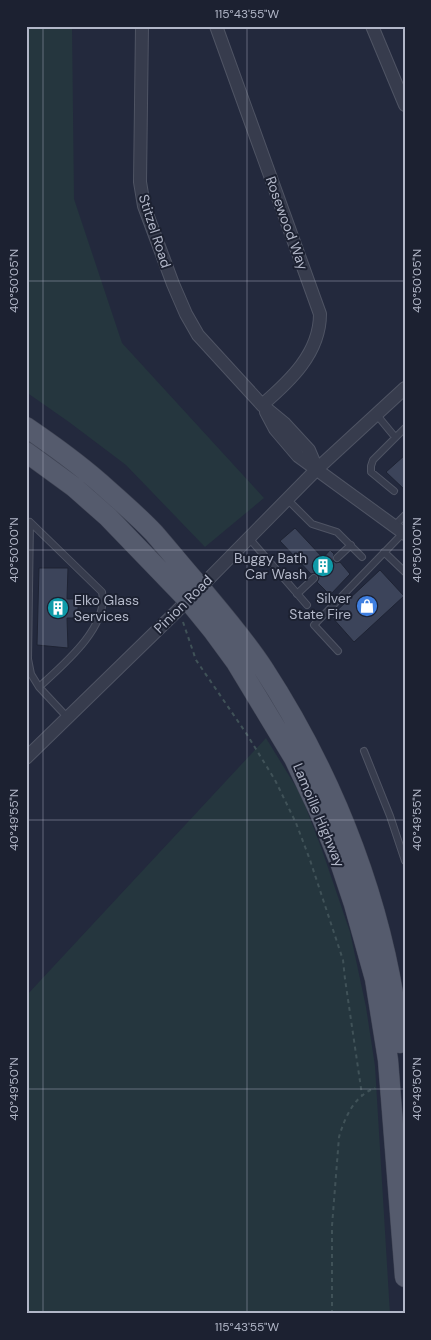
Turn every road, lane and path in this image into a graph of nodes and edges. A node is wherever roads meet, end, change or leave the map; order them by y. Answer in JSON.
{"nodes":[{"id":1,"x":142,"y":26,"type":"edge"},
{"id":2,"x":216,"y":26,"type":"edge"},
{"id":3,"x":372,"y":26,"type":"edge"},
{"id":4,"x":405,"y":105,"type":"edge"},
{"id":5,"x":405,"y":388,"type":"edge"},
{"id":6,"x":262,"y":405,"type":"junction"},
{"id":7,"x":376,"y":414,"type":"junction"},
{"id":8,"x":26,"y":427,"type":"edge"},
{"id":9,"x":405,"y":428,"type":"edge"},
{"id":10,"x":396,"y":437,"type":"junction"},
{"id":11,"x":26,"y":452,"type":"edge"},
{"id":12,"x":317,"y":469,"type":"junction"},
{"id":13,"x":394,"y":491,"type":"dead end"},
{"id":14,"x":288,"y":499,"type":"junction"},
{"id":15,"x":405,"y":515,"type":"edge"},
{"id":16,"x":400,"y":531,"type":"edge"},
{"id":17,"x":249,"y":538,"type":"junction"},
{"id":18,"x":351,"y":545,"type":"junction"},
{"id":19,"x":384,"y":552,"type":"junction"},
{"id":20,"x":362,"y":557,"type":"dead end"},
{"id":21,"x":337,"y":558,"type":"dead end"},
{"id":22,"x":405,"y":572,"type":"edge"},
{"id":23,"x":314,"y":578,"type":"dead end"},
{"id":24,"x":194,"y":594,"type":"junction"},
{"id":25,"x":297,"y":594,"type":"junction"},
{"id":26,"x":307,"y":605,"type":"dead end"},
{"id":27,"x":184,"y":623,"type":"dead end"},
{"id":28,"x":338,"y":650,"type":"dead end"},
{"id":29,"x":39,"y":687,"type":"junction"},
{"id":30,"x":67,"y":717,"type":"junction"},
{"id":31,"x":364,"y":751,"type":"dead end"},
{"id":32,"x":26,"y":758,"type":"edge"},
{"id":33,"x":405,"y":861,"type":"edge"},
{"id":34,"x":397,"y":1088,"type":"edge"},
{"id":35,"x":362,"y":1095,"type":"junction"},
{"id":36,"x":405,"y":1277,"type":"edge"},
{"id":37,"x":332,"y":1314,"type":"edge"}],
"edges":[{"from":1,"to":6,"type":"street","name":"Stitzel Road"},
{"from":2,"to":6,"type":"street","name":"Rosewood Way"},
{"from":3,"to":4,"type":"street"},
{"from":5,"to":7,"type":"street","name":"Pinion Road"},
{"from":6,"to":12,"type":"street","name":"Stitzel Road"},
{"from":7,"to":10,"type":"lane"},
{"from":7,"to":12,"type":"street","name":"Pinion Road"},
{"from":8,"to":24,"type":"main road","name":"Lamoille Highway"},
{"from":9,"to":10,"type":"lane"},
{"from":10,"to":13,"type":"lane"},
{"from":11,"to":24,"type":"main road","name":"Lamoille Highway"},
{"from":12,"to":14,"type":"street","name":"Pinion Road"},
{"from":12,"to":16,"type":"street","name":"Stitzel Road"},
{"from":14,"to":17,"type":"street","name":"Pinion Road"},
{"from":14,"to":18,"type":"lane"},
{"from":15,"to":16,"type":"lane"},
{"from":16,"to":19,"type":"lane"},
{"from":17,"to":24,"type":"street","name":"Pinion Road"},
{"from":17,"to":25,"type":"lane"},
{"from":18,"to":20,"type":"lane"},
{"from":18,"to":21,"type":"lane"},
{"from":19,"to":22,"type":"lane"},
{"from":19,"to":28,"type":"lane"},
{"from":23,"to":25,"type":"lane"},
{"from":24,"to":30,"type":"street","name":"Pinion Road"},
{"from":24,"to":34,"type":"main road","name":"Lamoille Highway"},
{"from":25,"to":26,"type":"lane"},
{"from":27,"to":35,"type":"path"},
{"from":29,"to":29,"type":"lane"},
{"from":29,"to":30,"type":"lane"},
{"from":30,"to":32,"type":"street","name":"Pinion Road"},
{"from":31,"to":33,"type":"lane"},
{"from":34,"to":35,"type":"path"},
{"from":34,"to":36,"type":"main road","name":"Lamoille Highway"},
{"from":35,"to":37,"type":"path"}]}
